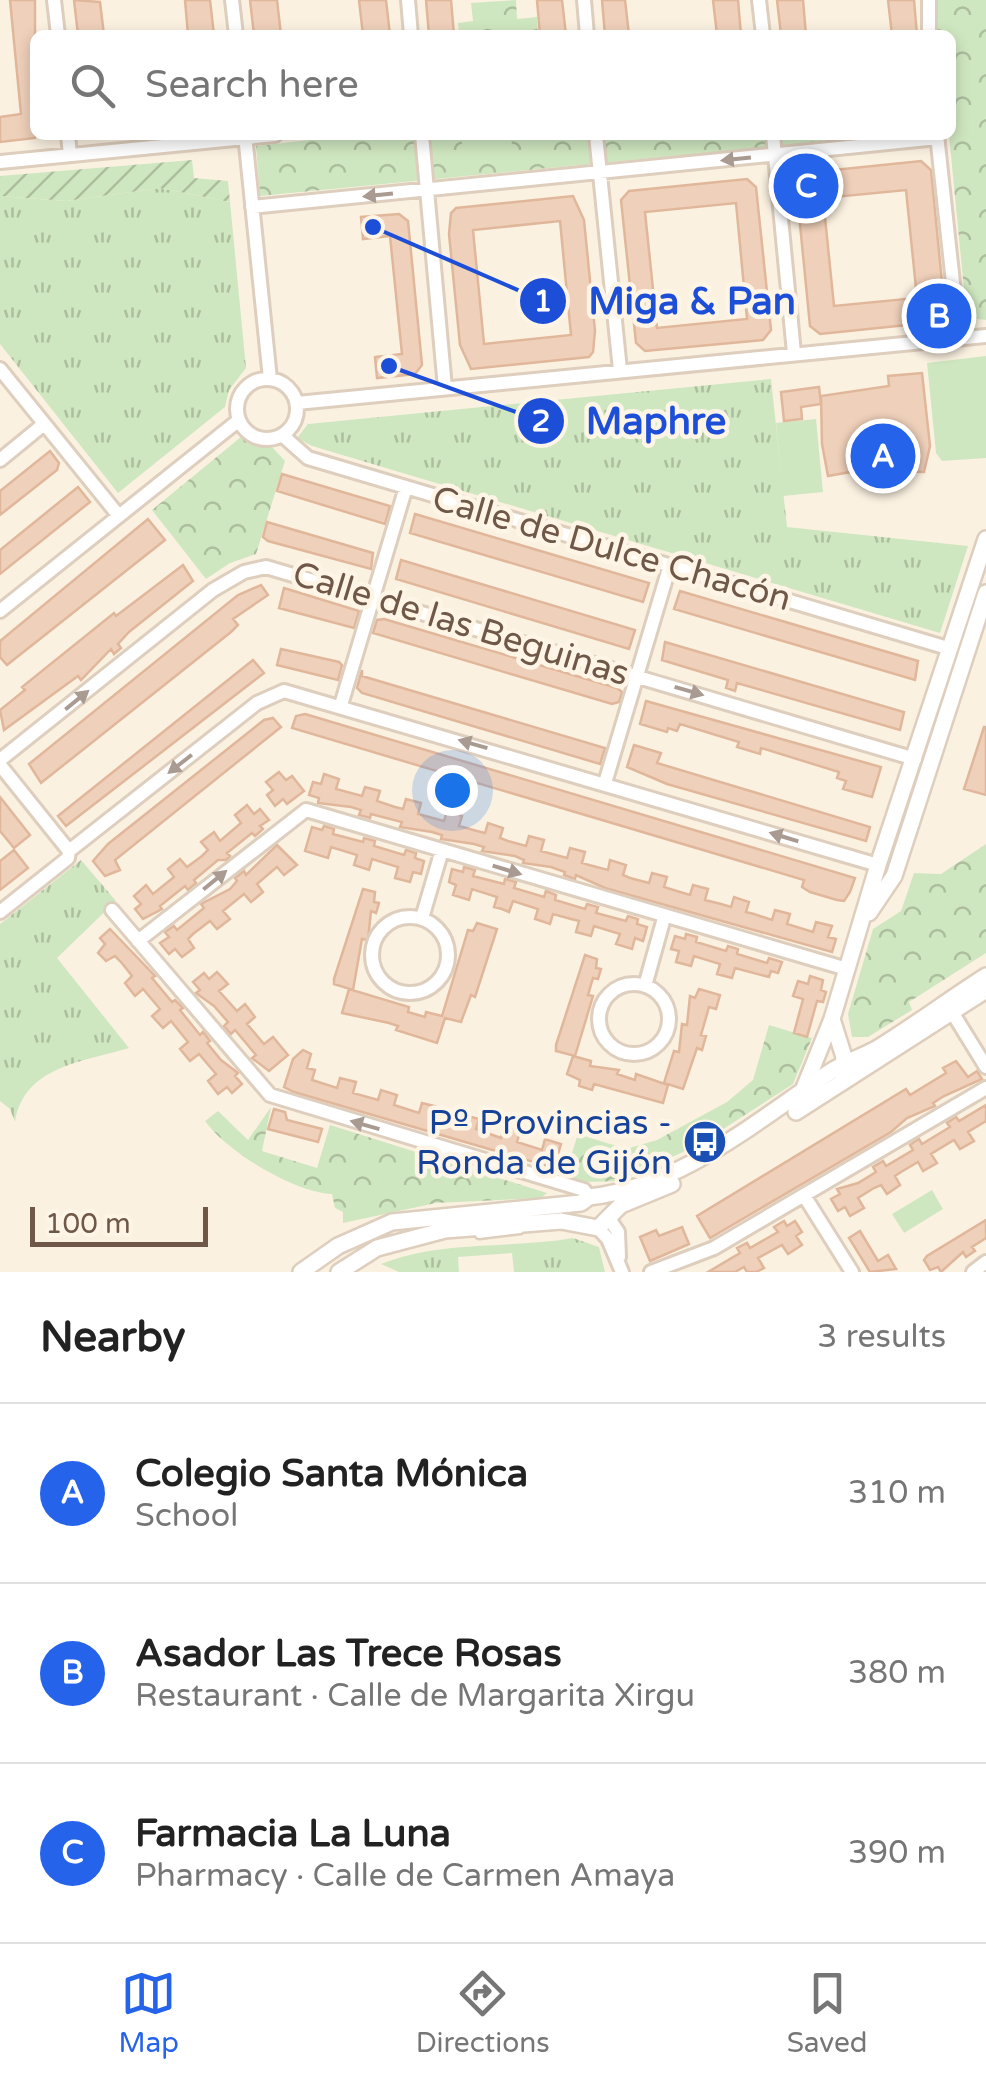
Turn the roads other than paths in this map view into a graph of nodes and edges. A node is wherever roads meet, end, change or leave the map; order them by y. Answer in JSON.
{"nodes":[{"id":1,"x":54,"y":0,"type":"edge"},
{"id":2,"x":232,"y":0,"type":"edge"},
{"id":3,"x":408,"y":0,"type":"edge"},
{"id":4,"x":584,"y":0,"type":"edge"},
{"id":5,"x":759,"y":0,"type":"edge"},
{"id":6,"x":929,"y":0,"type":"edge"},
{"id":7,"x":57,"y":30,"type":"edge"},
{"id":8,"x":235,"y":30,"type":"edge"},
{"id":9,"x":411,"y":30,"type":"edge"},
{"id":10,"x":587,"y":30,"type":"edge"},
{"id":11,"x":762,"y":30,"type":"edge"},
{"id":12,"x":929,"y":30,"type":"edge"},
{"id":13,"x":68,"y":140,"type":"edge"},
{"id":14,"x":208,"y":140,"type":"edge"},
{"id":15,"x":245,"y":140,"type":"edge"},
{"id":16,"x":422,"y":140,"type":"edge"},
{"id":17,"x":597,"y":140,"type":"edge"},
{"id":18,"x":773,"y":140,"type":"edge"},
{"id":19,"x":911,"y":140,"type":"edge"},
{"id":20,"x":937,"y":140,"type":"edge"},
{"id":21,"x":70,"y":155,"type":"junction"},
{"id":22,"x":775,"y":156,"type":"junction"},
{"id":23,"x":0,"y":162,"type":"edge"},
{"id":24,"x":600,"y":173,"type":"junction"},
{"id":25,"x":426,"y":190,"type":"junction"},
{"id":26,"x":252,"y":207,"type":"junction"},
{"id":27,"x":986,"y":336,"type":"edge"},
{"id":28,"x":959,"y":338,"type":"junction"},
{"id":29,"x":794,"y":353,"type":"junction"},
{"id":30,"x":0,"y":369,"type":"edge"},
{"id":31,"x":620,"y":370,"type":"junction"},
{"id":32,"x":270,"y":379,"type":"junction"},
{"id":33,"x":445,"y":388,"type":"junction"},
{"id":34,"x":296,"y":403,"type":"junction"},
{"id":35,"x":239,"y":420,"type":"junction"},
{"id":36,"x":44,"y":424,"type":"junction"},
{"id":37,"x":282,"y":435,"type":"junction"},
{"id":38,"x":0,"y":460,"type":"edge"},
{"id":39,"x":406,"y":488,"type":"junction"},
{"id":40,"x":119,"y":516,"type":"junction"},
{"id":41,"x":986,"y":540,"type":"edge"},
{"id":42,"x":670,"y":565,"type":"junction"},
{"id":43,"x":986,"y":593,"type":"edge"},
{"id":44,"x":373,"y":596,"type":"junction"},
{"id":45,"x":0,"y":611,"type":"edge"},
{"id":46,"x":950,"y":649,"type":"junction"},
{"id":47,"x":637,"y":676,"type":"junction"},
{"id":48,"x":341,"y":705,"type":"junction"},
{"id":49,"x":915,"y":759,"type":"junction"},
{"id":50,"x":0,"y":763,"type":"edge"},
{"id":51,"x":604,"y":783,"type":"junction"},
{"id":52,"x":442,"y":850,"type":"junction"},
{"id":53,"x":69,"y":852,"type":"junction"},
{"id":54,"x":878,"y":865,"type":"junction"},
{"id":55,"x":879,"y":899,"type":"junction"},
{"id":56,"x":112,"y":910,"type":"dead end"},
{"id":57,"x":0,"y":912,"type":"edge"},
{"id":58,"x":422,"y":918,"type":"junction"},
{"id":59,"x":664,"y":918,"type":"junction"},
{"id":60,"x":861,"y":924,"type":"junction"},
{"id":61,"x":138,"y":941,"type":"junction"},
{"id":62,"x":847,"y":969,"type":"junction"},
{"id":63,"x":986,"y":976,"type":"edge"},
{"id":64,"x":646,"y":986,"type":"junction"},
{"id":65,"x":986,"y":990,"type":"edge"},
{"id":66,"x":952,"y":1012,"type":"junction"},
{"id":67,"x":832,"y":1018,"type":"junction"},
{"id":68,"x":843,"y":1056,"type":"junction"},
{"id":69,"x":986,"y":1066,"type":"edge"},
{"id":70,"x":834,"y":1088,"type":"junction"},
{"id":71,"x":986,"y":1088,"type":"edge"},
{"id":72,"x":800,"y":1097,"type":"junction"},
{"id":73,"x":805,"y":1197,"type":"junction"},
{"id":74,"x":596,"y":1212,"type":"junction"},
{"id":75,"x":986,"y":1262,"type":"edge"},
{"id":76,"x":620,"y":1266,"type":"edge"},
{"id":77,"x":301,"y":1272,"type":"edge"},
{"id":78,"x":339,"y":1272,"type":"edge"},
{"id":79,"x":651,"y":1272,"type":"edge"},
{"id":80,"x":852,"y":1272,"type":"edge"},
{"id":81,"x":973,"y":1272,"type":"edge"}],
"edges":[{"from":1,"to":7,"type":"street"},
{"from":2,"to":8,"type":"street"},
{"from":3,"to":9,"type":"street"},
{"from":4,"to":10,"type":"street"},
{"from":5,"to":11,"type":"street"},
{"from":6,"to":12,"type":"street"},
{"from":13,"to":21,"type":"street"},
{"from":14,"to":21,"type":"street"},
{"from":15,"to":26,"type":"street"},
{"from":16,"to":25,"type":"street"},
{"from":17,"to":24,"type":"street"},
{"from":18,"to":22,"type":"street"},
{"from":19,"to":22,"type":"street"},
{"from":20,"to":28,"type":"street"},
{"from":21,"to":23,"type":"street"},
{"from":22,"to":24,"type":"street","one_way":true},
{"from":22,"to":29,"type":"street"},
{"from":24,"to":25,"type":"street"},
{"from":24,"to":31,"type":"street"},
{"from":25,"to":26,"type":"street","one_way":true},
{"from":25,"to":33,"type":"street"},
{"from":26,"to":32,"type":"street"},
{"from":27,"to":28,"type":"street"},
{"from":28,"to":29,"type":"street"},
{"from":29,"to":31,"type":"street"},
{"from":30,"to":36,"type":"street"},
{"from":31,"to":33,"type":"street"},
{"from":32,"to":34,"type":"street"},
{"from":32,"to":35,"type":"street"},
{"from":33,"to":34,"type":"street"},
{"from":34,"to":37,"type":"street"},
{"from":35,"to":37,"type":"street"},
{"from":35,"to":40,"type":"street"},
{"from":36,"to":38,"type":"street"},
{"from":36,"to":40,"type":"street"},
{"from":37,"to":39,"type":"street","name":"Calle de Dulce Chacón"},
{"from":39,"to":42,"type":"street","name":"Calle de Dulce Chacón"},
{"from":39,"to":44,"type":"street"},
{"from":40,"to":45,"type":"street"},
{"from":41,"to":46,"type":"street"},
{"from":42,"to":46,"type":"street","name":"Calle de Dulce Chacón"},
{"from":42,"to":47,"type":"street"},
{"from":43,"to":55,"type":"street"},
{"from":44,"to":47,"type":"street","name":"Calle de las Beguinas"},
{"from":44,"to":48,"type":"street"},
{"from":50,"to":44,"type":"street","name":"Calle de las Beguinas","one_way":true},
{"from":46,"to":49,"type":"street"},
{"from":47,"to":49,"type":"street","name":"Calle de las Beguinas","one_way":true},
{"from":47,"to":51,"type":"street"},
{"from":51,"to":48,"type":"street","one_way":true},
{"from":48,"to":53,"type":"street","one_way":true},
{"from":49,"to":54,"type":"street"},
{"from":50,"to":53,"type":"street"},
{"from":54,"to":51,"type":"street","one_way":true},
{"from":52,"to":58,"type":"street"},
{"from":52,"to":59,"type":"street","one_way":true},
{"from":61,"to":52,"type":"street","one_way":true},
{"from":53,"to":57,"type":"street"},
{"from":54,"to":55,"type":"street"},
{"from":54,"to":60,"type":"street"},
{"from":55,"to":60,"type":"street"},
{"from":56,"to":61,"type":"street"},
{"from":58,"to":58,"type":"street"},
{"from":59,"to":62,"type":"street"},
{"from":59,"to":64,"type":"street"},
{"from":60,"to":62,"type":"street"},
{"from":74,"to":61,"type":"street","one_way":true},
{"from":62,"to":67,"type":"street"},
{"from":63,"to":68,"type":"street"},
{"from":64,"to":64,"type":"street"},
{"from":65,"to":66,"type":"street"},
{"from":66,"to":69,"type":"street"},
{"from":66,"to":70,"type":"street"},
{"from":67,"to":68,"type":"street"},
{"from":67,"to":72,"type":"street"},
{"from":68,"to":70,"type":"street"},
{"from":68,"to":72,"type":"street"},
{"from":70,"to":74,"type":"street"},
{"from":71,"to":73,"type":"street"},
{"from":72,"to":74,"type":"street"},
{"from":73,"to":79,"type":"street"},
{"from":73,"to":80,"type":"street"},
{"from":74,"to":76,"type":"street"},
{"from":74,"to":77,"type":"street"},
{"from":74,"to":78,"type":"street"},
{"from":75,"to":81,"type":"street"}]}
